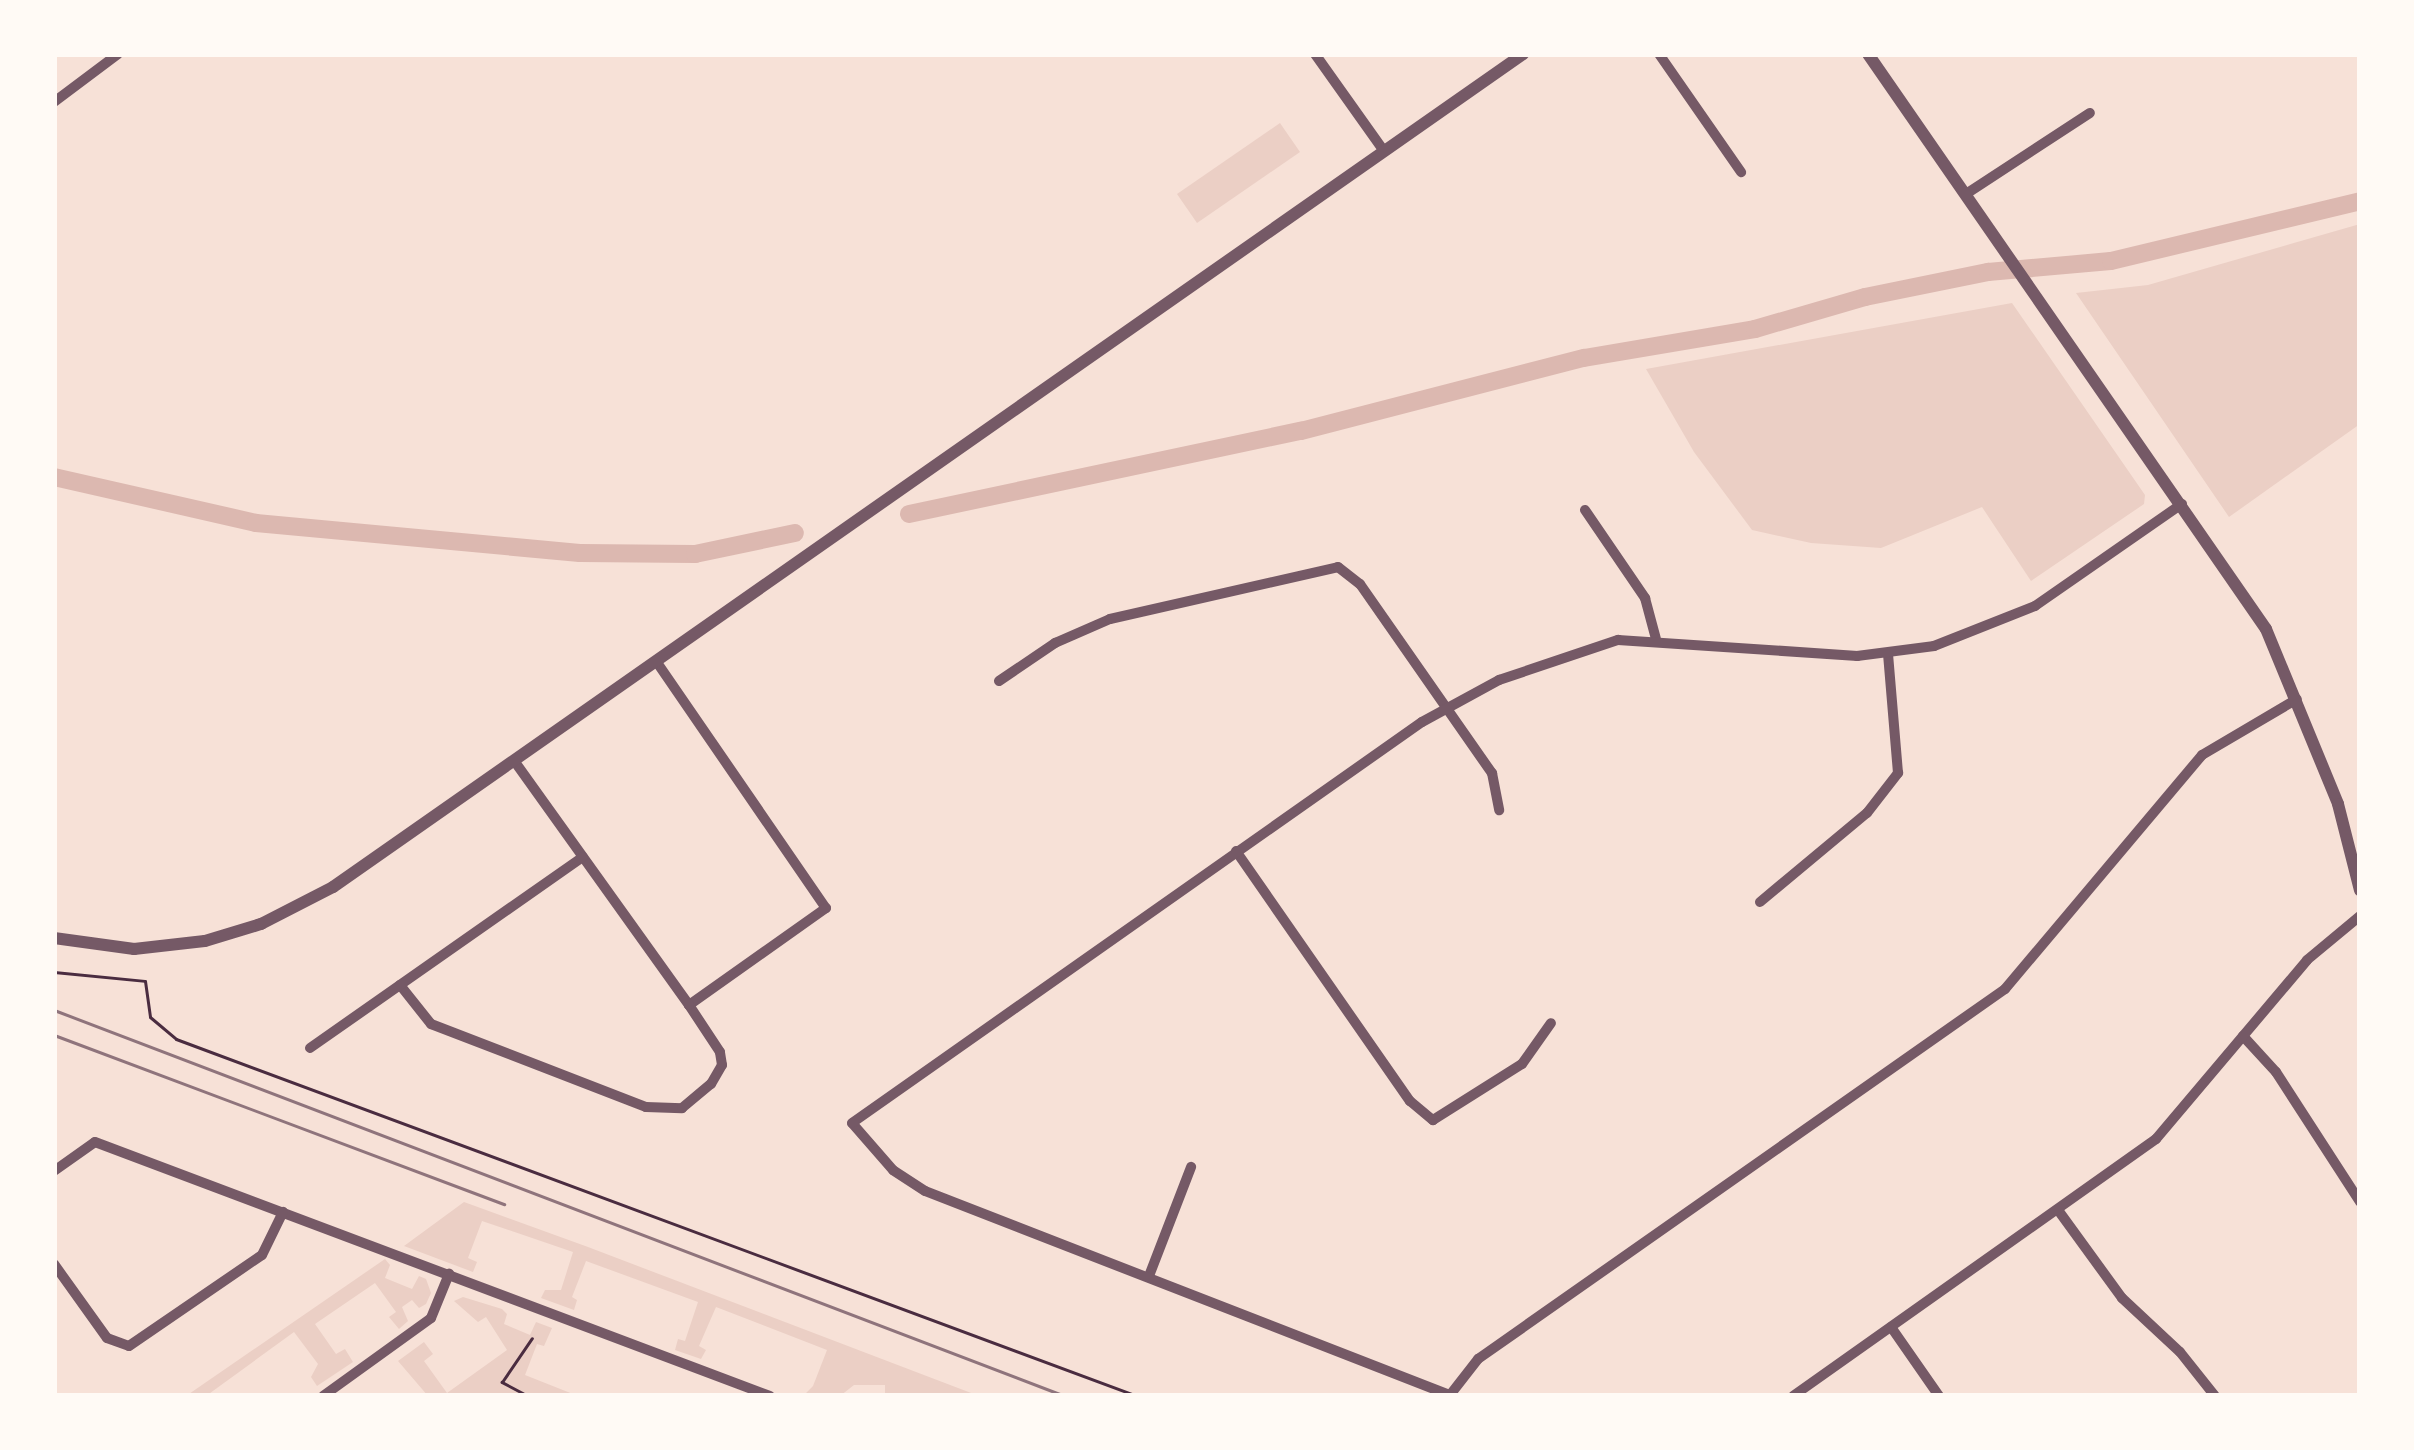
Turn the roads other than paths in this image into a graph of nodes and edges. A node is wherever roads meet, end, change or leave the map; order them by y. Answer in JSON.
{"nodes":[{"id":1,"x":118,"y":54,"type":"edge"},
{"id":2,"x":1315,"y":54,"type":"edge"},
{"id":3,"x":1523,"y":54,"type":"edge"},
{"id":4,"x":1659,"y":54,"type":"edge"},
{"id":5,"x":1868,"y":54,"type":"edge"},
{"id":6,"x":54,"y":102,"type":"edge"},
{"id":7,"x":2090,"y":113,"type":"dead end"},
{"id":8,"x":1384,"y":151,"type":"junction"},
{"id":9,"x":1741,"y":172,"type":"dead end"},
{"id":10,"x":1966,"y":194,"type":"junction"},
{"id":11,"x":2182,"y":504,"type":"junction"},
{"id":12,"x":1586,"y":511,"type":"dead end"},
{"id":13,"x":1656,"y":639,"type":"junction"},
{"id":14,"x":1888,"y":655,"type":"junction"},
{"id":15,"x":656,"y":662,"type":"junction"},
{"id":16,"x":999,"y":681,"type":"dead end"},
{"id":17,"x":2297,"y":699,"type":"junction"},
{"id":18,"x":1447,"y":707,"type":"junction"},
{"id":19,"x":514,"y":761,"type":"junction"},
{"id":20,"x":1499,"y":810,"type":"dead end"},
{"id":21,"x":1236,"y":850,"type":"junction"},
{"id":22,"x":584,"y":856,"type":"junction"},
{"id":23,"x":2360,"y":890,"type":"edge"},
{"id":24,"x":1760,"y":902,"type":"dead end"},
{"id":25,"x":2360,"y":916,"type":"edge"},
{"id":26,"x":54,"y":938,"type":"edge"},
{"id":27,"x":400,"y":985,"type":"junction"},
{"id":28,"x":689,"y":1005,"type":"junction"},
{"id":29,"x":1551,"y":1023,"type":"dead end"},
{"id":30,"x":2243,"y":1036,"type":"junction"},
{"id":31,"x":310,"y":1048,"type":"dead end"},
{"id":32,"x":1191,"y":1167,"type":"dead end"},
{"id":33,"x":54,"y":1171,"type":"edge"},
{"id":34,"x":2360,"y":1202,"type":"edge"},
{"id":35,"x":2058,"y":1210,"type":"junction"},
{"id":36,"x":283,"y":1212,"type":"junction"},
{"id":37,"x":54,"y":1264,"type":"edge"},
{"id":38,"x":449,"y":1274,"type":"junction"},
{"id":39,"x":1149,"y":1276,"type":"junction"},
{"id":40,"x":1891,"y":1328,"type":"junction"},
{"id":41,"x":323,"y":1396,"type":"edge"},
{"id":42,"x":770,"y":1396,"type":"edge"},
{"id":43,"x":1451,"y":1396,"type":"edge"},
{"id":44,"x":1793,"y":1396,"type":"edge"},
{"id":45,"x":1940,"y":1396,"type":"edge"},
{"id":46,"x":2215,"y":1396,"type":"edge"}],
"edges":[{"from":1,"to":6,"type":"street"},
{"from":2,"to":8,"type":"street"},
{"from":3,"to":8,"type":"street"},
{"from":4,"to":9,"type":"street"},
{"from":5,"to":10,"type":"street"},
{"from":7,"to":10,"type":"street"},
{"from":8,"to":15,"type":"street"},
{"from":10,"to":11,"type":"street"},
{"from":11,"to":14,"type":"street"},
{"from":11,"to":17,"type":"street"},
{"from":12,"to":13,"type":"street"},
{"from":13,"to":14,"type":"street"},
{"from":13,"to":18,"type":"street"},
{"from":14,"to":24,"type":"street"},
{"from":15,"to":19,"type":"street"},
{"from":15,"to":28,"type":"street"},
{"from":16,"to":18,"type":"street"},
{"from":17,"to":23,"type":"street"},
{"from":17,"to":43,"type":"street"},
{"from":18,"to":20,"type":"street"},
{"from":18,"to":21,"type":"street"},
{"from":19,"to":22,"type":"street"},
{"from":19,"to":26,"type":"street"},
{"from":21,"to":29,"type":"street"},
{"from":21,"to":39,"type":"street"},
{"from":22,"to":27,"type":"street"},
{"from":22,"to":28,"type":"street"},
{"from":25,"to":30,"type":"street"},
{"from":27,"to":28,"type":"street"},
{"from":27,"to":31,"type":"street"},
{"from":30,"to":34,"type":"street"},
{"from":30,"to":35,"type":"street"},
{"from":32,"to":39,"type":"street"},
{"from":33,"to":36,"type":"street"},
{"from":35,"to":40,"type":"street"},
{"from":35,"to":46,"type":"street"},
{"from":36,"to":37,"type":"street"},
{"from":36,"to":38,"type":"street"},
{"from":38,"to":41,"type":"street"},
{"from":38,"to":42,"type":"street"},
{"from":39,"to":43,"type":"street"},
{"from":40,"to":44,"type":"street"},
{"from":40,"to":45,"type":"street"}]}
